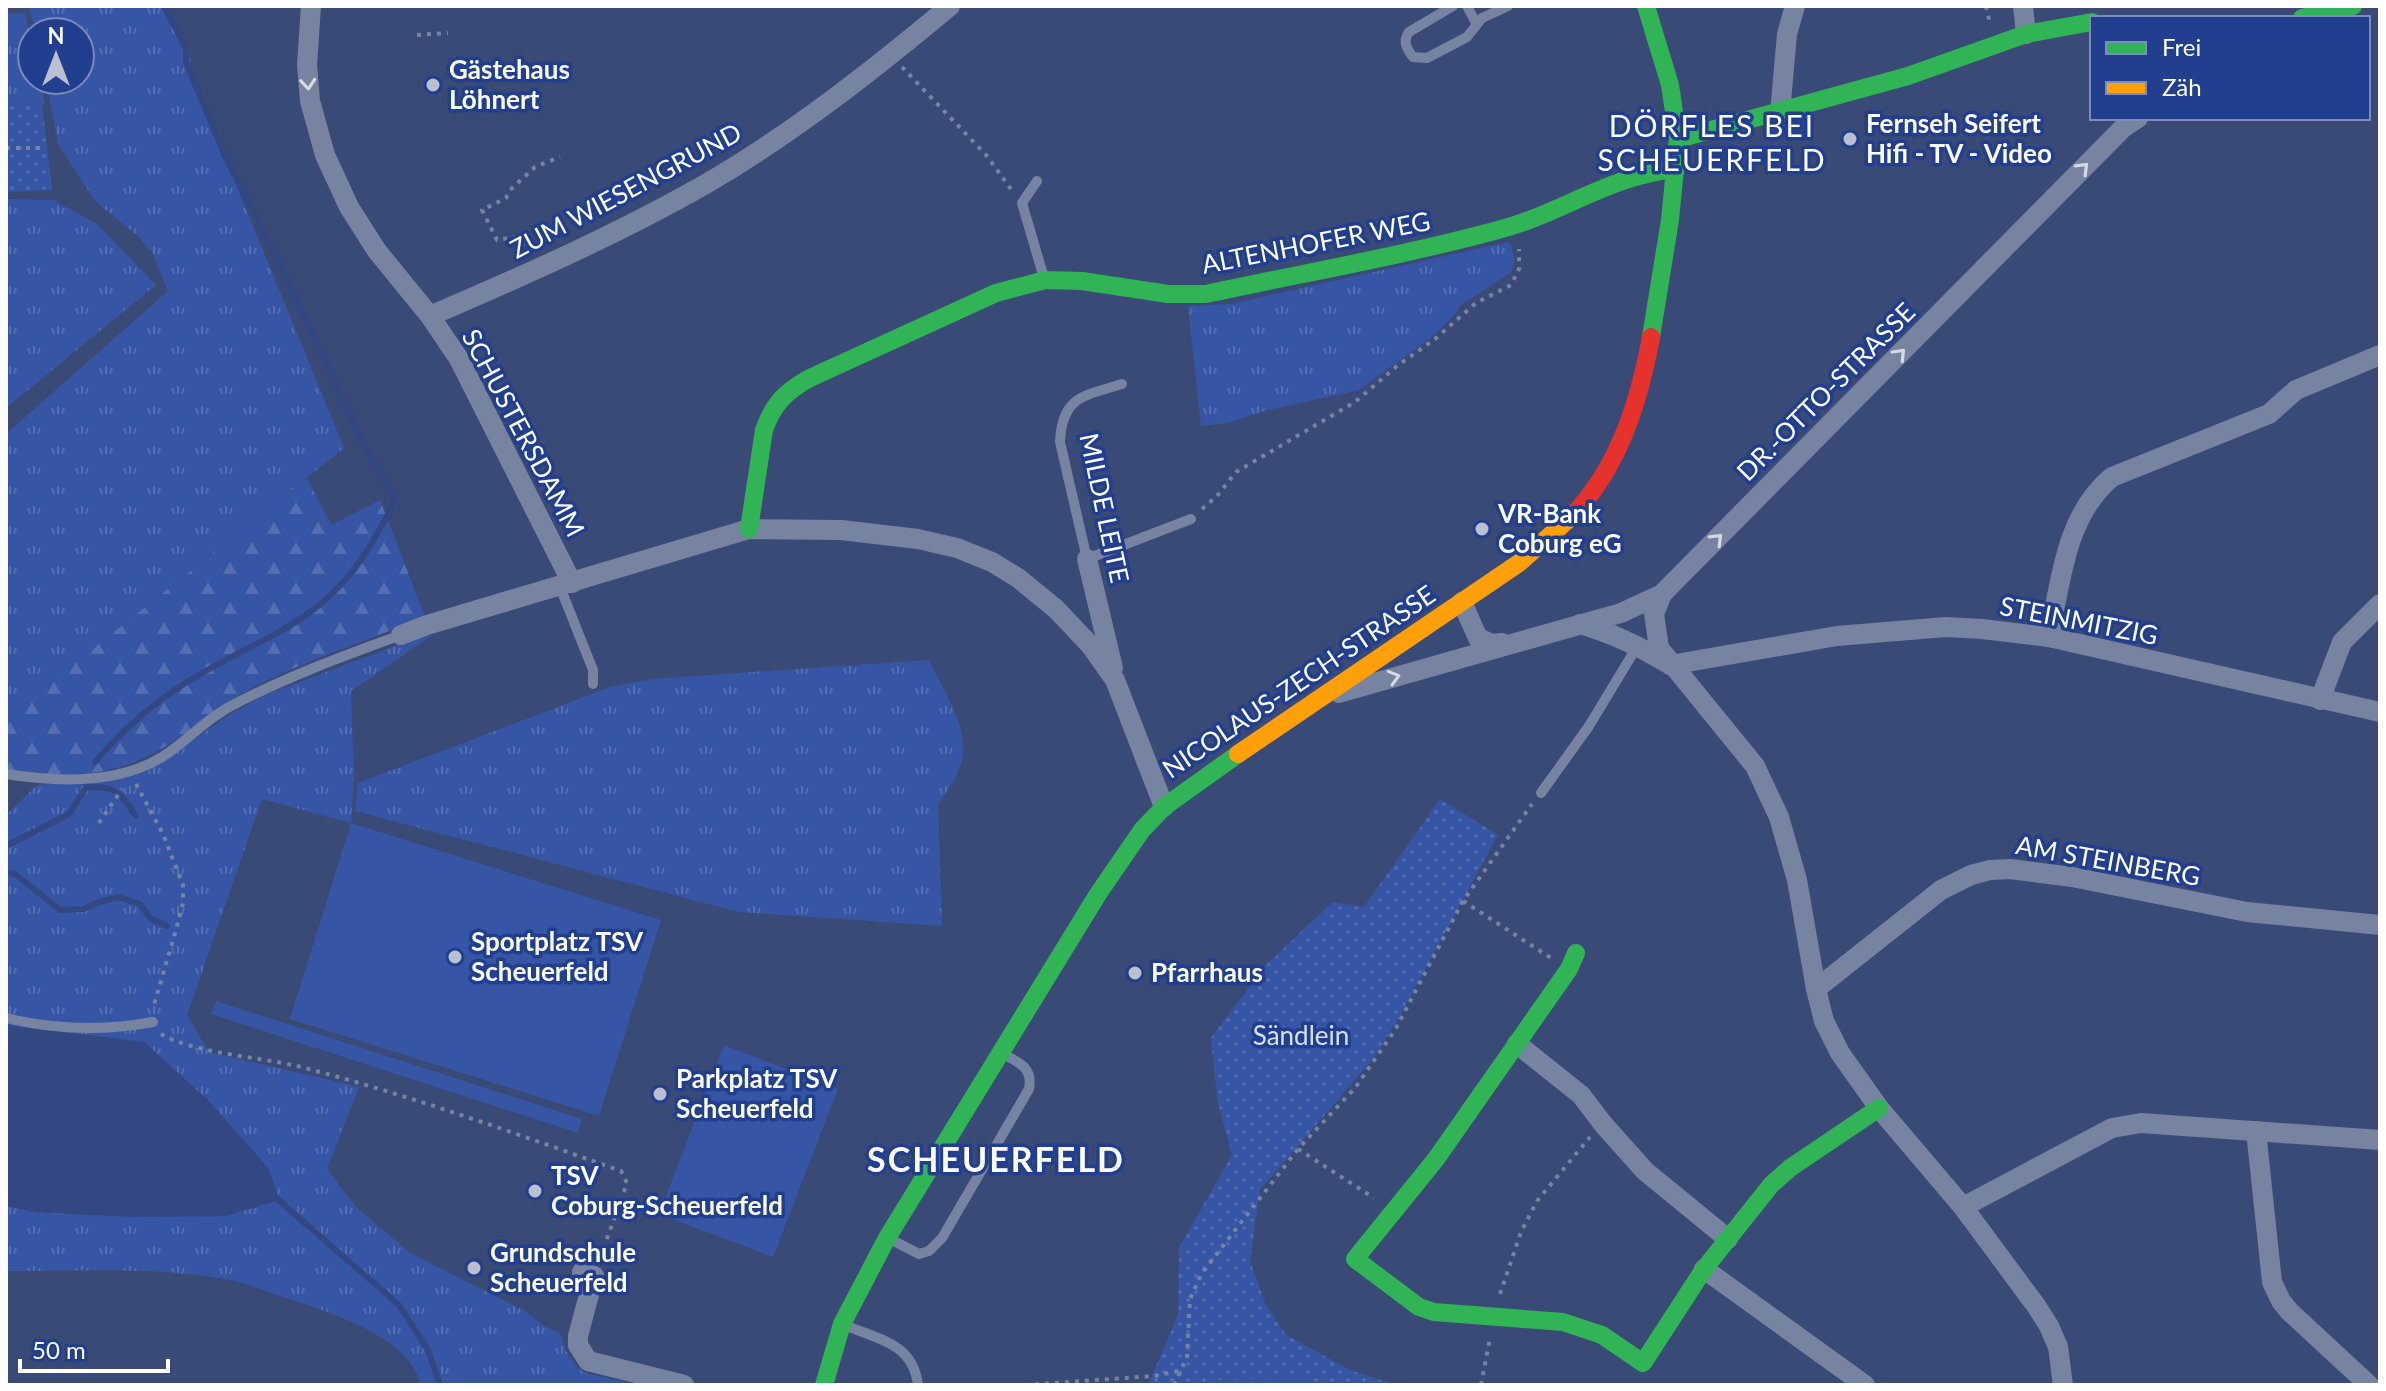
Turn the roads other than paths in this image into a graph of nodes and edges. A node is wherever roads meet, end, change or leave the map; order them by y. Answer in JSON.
{"nodes":[{"id":1,"x":311,"y":6,"type":"edge"},
{"id":2,"x":950,"y":6,"type":"edge"},
{"id":3,"x":1453,"y":6,"type":"edge"},
{"id":4,"x":1467,"y":6,"type":"edge"},
{"id":5,"x":1508,"y":6,"type":"edge"},
{"id":6,"x":1646,"y":6,"type":"edge"},
{"id":7,"x":1795,"y":6,"type":"edge"},
{"id":8,"x":2023,"y":6,"type":"edge"},
{"id":9,"x":2353,"y":6,"type":"edge"},
{"id":10,"x":2316,"y":16,"type":"edge"},
{"id":11,"x":2090,"y":22,"type":"edge"},
{"id":12,"x":1476,"y":23,"type":"junction"},
{"id":13,"x":2026,"y":34,"type":"junction"},
{"id":14,"x":1780,"y":113,"type":"junction"},
{"id":15,"x":2135,"y":120,"type":"edge"},
{"id":16,"x":1678,"y":139,"type":"junction"},
{"id":17,"x":1676,"y":169,"type":"junction"},
{"id":18,"x":1037,"y":181,"type":"dead end"},
{"id":19,"x":1045,"y":280,"type":"junction"},
{"id":20,"x":430,"y":316,"type":"junction"},
{"id":21,"x":2380,"y":355,"type":"edge"},
{"id":22,"x":1122,"y":384,"type":"dead end"},
{"id":23,"x":1191,"y":519,"type":"road end"},
{"id":24,"x":749,"y":529,"type":"junction"},
{"id":25,"x":1087,"y":559,"type":"junction"},
{"id":26,"x":566,"y":585,"type":"junction"},
{"id":27,"x":1662,"y":594,"type":"junction"},
{"id":28,"x":1462,"y":602,"type":"junction"},
{"id":29,"x":2380,"y":604,"type":"edge"},
{"id":30,"x":1579,"y":624,"type":"junction"},
{"id":31,"x":401,"y":635,"type":"joint"},
{"id":32,"x":2049,"y":637,"type":"junction"},
{"id":33,"x":1514,"y":642,"type":"junction"},
{"id":34,"x":1638,"y":645,"type":"junction"},
{"id":35,"x":1670,"y":665,"type":"junction"},
{"id":36,"x":1115,"y":680,"type":"junction"},
{"id":37,"x":593,"y":684,"type":"dead end"},
{"id":38,"x":1319,"y":699,"type":"junction"},
{"id":39,"x":2320,"y":700,"type":"junction"},
{"id":40,"x":2380,"y":712,"type":"edge"},
{"id":41,"x":6,"y":774,"type":"edge"},
{"id":42,"x":1541,"y":793,"type":"road end"},
{"id":43,"x":1164,"y":807,"type":"junction"},
{"id":44,"x":2380,"y":925,"type":"edge"},
{"id":45,"x":1576,"y":953,"type":"road end"},
{"id":46,"x":1816,"y":989,"type":"junction"},
{"id":47,"x":6,"y":1018,"type":"edge"},
{"id":48,"x":153,"y":1022,"type":"road end"},
{"id":49,"x":1517,"y":1044,"type":"junction"},
{"id":50,"x":1002,"y":1053,"type":"junction"},
{"id":51,"x":1879,"y":1108,"type":"junction"},
{"id":52,"x":2256,"y":1131,"type":"junction"},
{"id":53,"x":2380,"y":1140,"type":"edge"},
{"id":54,"x":1963,"y":1207,"type":"junction"},
{"id":55,"x":887,"y":1238,"type":"junction"},
{"id":56,"x":1728,"y":1239,"type":"junction"},
{"id":57,"x":1704,"y":1269,"type":"junction"},
{"id":58,"x":588,"y":1274,"type":"road end"},
{"id":59,"x":842,"y":1324,"type":"junction"},
{"id":60,"x":684,"y":1385,"type":"edge"},
{"id":61,"x":824,"y":1385,"type":"edge"},
{"id":62,"x":918,"y":1385,"type":"edge"},
{"id":63,"x":1865,"y":1385,"type":"edge"},
{"id":64,"x":2063,"y":1385,"type":"edge"},
{"id":65,"x":2369,"y":1385,"type":"edge"}],
"edges":[{"from":1,"to":20,"type":"street","name":"SCHUSTERSDAMM","one_way":true},
{"from":2,"to":20,"type":"street","name":"ZUM WIESENGRUND"},
{"from":3,"to":12,"type":"lane"},
{"from":4,"to":12,"type":"lane"},
{"from":5,"to":12,"type":"lane"},
{"from":6,"to":16,"type":"street","name":"NICOLAUS-ZECH-STRASSE"},
{"from":7,"to":14,"type":"street"},
{"from":8,"to":13,"type":"street"},
{"from":9,"to":10,"type":"street"},
{"from":11,"to":13,"type":"street"},
{"from":13,"to":14,"type":"street"},
{"from":14,"to":16,"type":"street"},
{"from":27,"to":15,"type":"street","name":"DR.-OTTO-STRASSE","one_way":true},
{"from":16,"to":17,"type":"street","name":"NICOLAUS-ZECH-STRASSE"},
{"from":17,"to":19,"type":"street","name":"ALTENHOFER WEG"},
{"from":17,"to":28,"type":"street","name":"NICOLAUS-ZECH-STRASSE"},
{"from":18,"to":19,"type":"lane"},
{"from":19,"to":24,"type":"street","name":"ALTENHOFER WEG"},
{"from":20,"to":26,"type":"street","name":"SCHUSTERSDAMM"},
{"from":21,"to":32,"type":"street"},
{"from":22,"to":25,"type":"lane","name":"MILDE LEITE"},
{"from":23,"to":25,"type":"lane"},
{"from":24,"to":26,"type":"street"},
{"from":24,"to":36,"type":"street"},
{"from":25,"to":36,"type":"street","name":"MILDE LEITE"},
{"from":26,"to":31,"type":"street"},
{"from":26,"to":37,"type":"lane"},
{"from":27,"to":30,"type":"street","name":"DR.-OTTO-STRASSE"},
{"from":27,"to":35,"type":"street"},
{"from":28,"to":33,"type":"street","name":"DR.-OTTO-STRASSE"},
{"from":28,"to":38,"type":"street","name":"NICOLAUS-ZECH-STRASSE"},
{"from":29,"to":39,"type":"street"},
{"from":30,"to":33,"type":"street","name":"DR.-OTTO-STRASSE"},
{"from":30,"to":34,"type":"street"},
{"from":31,"to":41,"type":"lane"},
{"from":32,"to":35,"type":"street","name":"STEINMITZIG"},
{"from":32,"to":39,"type":"street","name":"STEINMITZIG"},
{"from":38,"to":33,"type":"street","name":"DR.-OTTO-STRASSE","one_way":true},
{"from":34,"to":35,"type":"street"},
{"from":34,"to":42,"type":"lane"},
{"from":35,"to":46,"type":"street"},
{"from":36,"to":43,"type":"street"},
{"from":38,"to":43,"type":"street","name":"NICOLAUS-ZECH-STRASSE"},
{"from":39,"to":40,"type":"street","name":"STEINMITZIG"},
{"from":43,"to":50,"type":"street","name":"NICOLAUS-ZECH-STRASSE"},
{"from":44,"to":46,"type":"street","name":"AM STEINBERG"},
{"from":45,"to":49,"type":"street"},
{"from":46,"to":51,"type":"street"},
{"from":47,"to":48,"type":"lane"},
{"from":49,"to":56,"type":"street"},
{"from":49,"to":57,"type":"street"},
{"from":50,"to":55,"type":"street","name":"NICOLAUS-ZECH-STRASSE"},
{"from":50,"to":55,"type":"lane"},
{"from":51,"to":54,"type":"street"},
{"from":51,"to":56,"type":"street"},
{"from":52,"to":53,"type":"street"},
{"from":52,"to":54,"type":"street"},
{"from":52,"to":65,"type":"street"},
{"from":54,"to":64,"type":"street"},
{"from":55,"to":59,"type":"street","name":"NICOLAUS-ZECH-STRASSE"},
{"from":56,"to":57,"type":"street"},
{"from":57,"to":63,"type":"street"},
{"from":58,"to":60,"type":"street"},
{"from":59,"to":61,"type":"street","name":"NICOLAUS-ZECH-STRASSE"},
{"from":59,"to":62,"type":"lane"}]}
